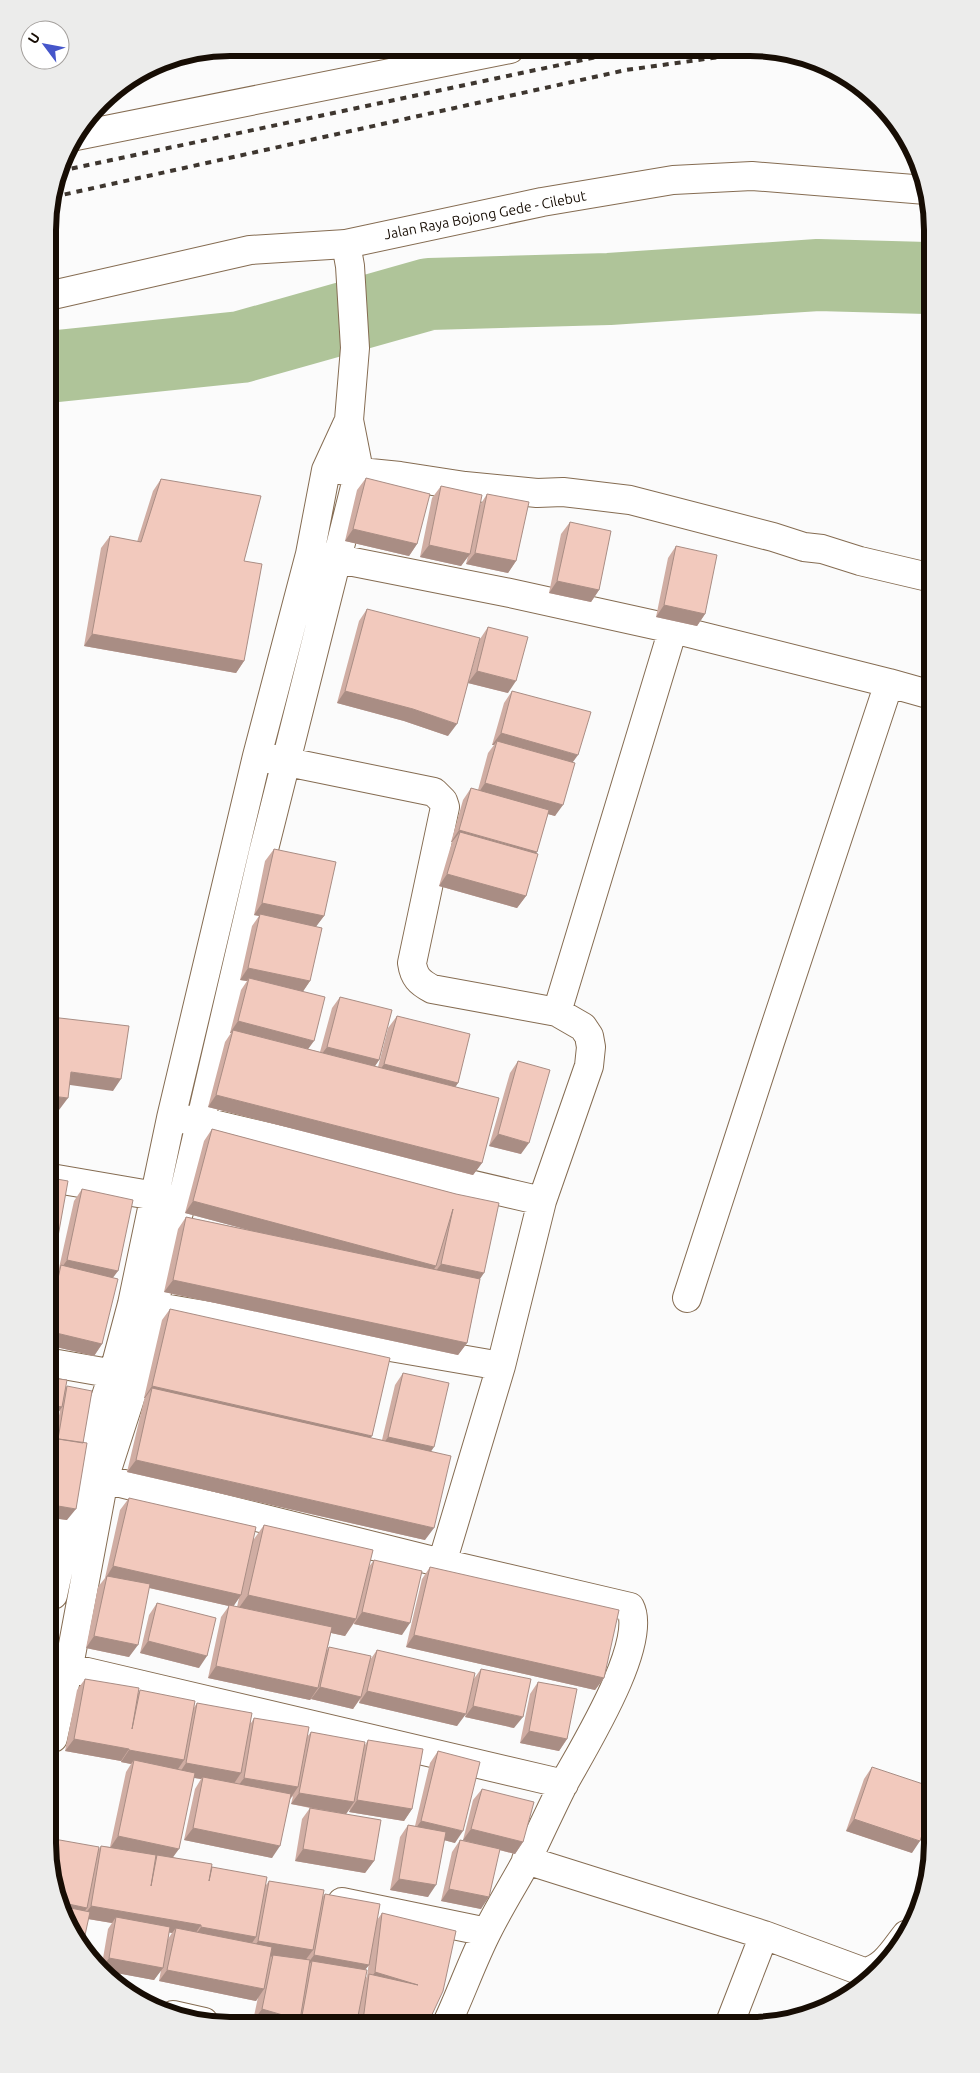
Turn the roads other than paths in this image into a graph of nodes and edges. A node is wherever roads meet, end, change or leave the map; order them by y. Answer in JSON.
{"nodes":[{"id":1,"x":472,"y":57,"type":"edge"},
{"id":2,"x":84,"y":134,"type":"edge"},
{"id":3,"x":919,"y":189,"type":"edge"},
{"id":4,"x":348,"y":255,"type":"junction"},
{"id":5,"x":57,"y":294,"type":"edge"},
{"id":6,"x":349,"y":420,"type":"junction"},
{"id":7,"x":326,"y":470,"type":"junction"},
{"id":8,"x":359,"y":471,"type":"junction"},
{"id":9,"x":323,"y":556,"type":"junction"},
{"id":10,"x":924,"y":576,"type":"edge"},
{"id":11,"x":673,"y":629,"type":"junction"},
{"id":12,"x":890,"y":683,"type":"junction"},
{"id":13,"x":924,"y":693,"type":"edge"},
{"id":14,"x":257,"y":756,"type":"junction"},
{"id":15,"x":287,"y":762,"type":"junction"},
{"id":16,"x":557,"y":1012,"type":"junction"},
{"id":17,"x":171,"y":1118,"type":"junction"},
{"id":18,"x":200,"y":1121,"type":"junction"},
{"id":19,"x":56,"y":1179,"type":"edge"},
{"id":20,"x":169,"y":1199,"type":"junction"},
{"id":21,"x":542,"y":1201,"type":"junction"},
{"id":22,"x":687,"y":1298,"type":"dead end"},
{"id":23,"x":143,"y":1305,"type":"junction"},
{"id":24,"x":56,"y":1364,"type":"edge"},
{"id":25,"x":501,"y":1366,"type":"junction"},
{"id":26,"x":125,"y":1376,"type":"junction"},
{"id":27,"x":91,"y":1478,"type":"junction"},
{"id":28,"x":57,"y":1553,"type":"edge"},
{"id":29,"x":88,"y":1559,"type":"junction"},
{"id":30,"x":442,"y":1563,"type":"junction"},
{"id":31,"x":61,"y":1665,"type":"edge"},
{"id":32,"x":56,"y":1710,"type":"edge"},
{"id":33,"x":564,"y":1784,"type":"junction"},
{"id":34,"x":526,"y":1860,"type":"junction"},
{"id":35,"x":313,"y":1896,"type":"edge"},
{"id":36,"x":487,"y":1932,"type":"junction"},
{"id":37,"x":764,"y":1935,"type":"junction"},
{"id":38,"x":867,"y":1972,"type":"edge"},
{"id":39,"x":450,"y":2017,"type":"edge"},
{"id":40,"x":732,"y":2017,"type":"edge"}],
"edges":[{"from":1,"to":2,"type":"street"},
{"from":3,"to":4,"type":"street","name":"Jalan Raya Bojong Gede - Cilebut"},
{"from":4,"to":5,"type":"street","name":"Jalan Raya Bojong Gede - Cilebut"},
{"from":4,"to":6,"type":"street"},
{"from":6,"to":7,"type":"street"},
{"from":6,"to":8,"type":"street"},
{"from":7,"to":8,"type":"street"},
{"from":7,"to":9,"type":"street"},
{"from":8,"to":9,"type":"street"},
{"from":8,"to":10,"type":"street"},
{"from":9,"to":11,"type":"street"},
{"from":9,"to":14,"type":"street"},
{"from":9,"to":15,"type":"street"},
{"from":11,"to":12,"type":"street"},
{"from":11,"to":16,"type":"street"},
{"from":12,"to":13,"type":"street"},
{"from":12,"to":22,"type":"street"},
{"from":14,"to":15,"type":"street"},
{"from":14,"to":17,"type":"street"},
{"from":15,"to":16,"type":"street"},
{"from":15,"to":18,"type":"street"},
{"from":16,"to":21,"type":"street"},
{"from":17,"to":18,"type":"street"},
{"from":17,"to":20,"type":"street"},
{"from":18,"to":20,"type":"street"},
{"from":18,"to":21,"type":"street"},
{"from":19,"to":20,"type":"street"},
{"from":20,"to":23,"type":"street"},
{"from":21,"to":25,"type":"street"},
{"from":23,"to":25,"type":"street"},
{"from":23,"to":26,"type":"street"},
{"from":24,"to":26,"type":"street"},
{"from":25,"to":30,"type":"street"},
{"from":26,"to":27,"type":"street"},
{"from":27,"to":28,"type":"street"},
{"from":27,"to":29,"type":"street"},
{"from":27,"to":30,"type":"street"},
{"from":28,"to":29,"type":"street"},
{"from":29,"to":31,"type":"street"},
{"from":30,"to":33,"type":"street"},
{"from":31,"to":32,"type":"street"},
{"from":31,"to":33,"type":"street"},
{"from":33,"to":34,"type":"street"},
{"from":34,"to":36,"type":"street"},
{"from":34,"to":37,"type":"street"},
{"from":35,"to":36,"type":"street"},
{"from":36,"to":39,"type":"street"},
{"from":37,"to":38,"type":"street"},
{"from":37,"to":40,"type":"street"}]}
